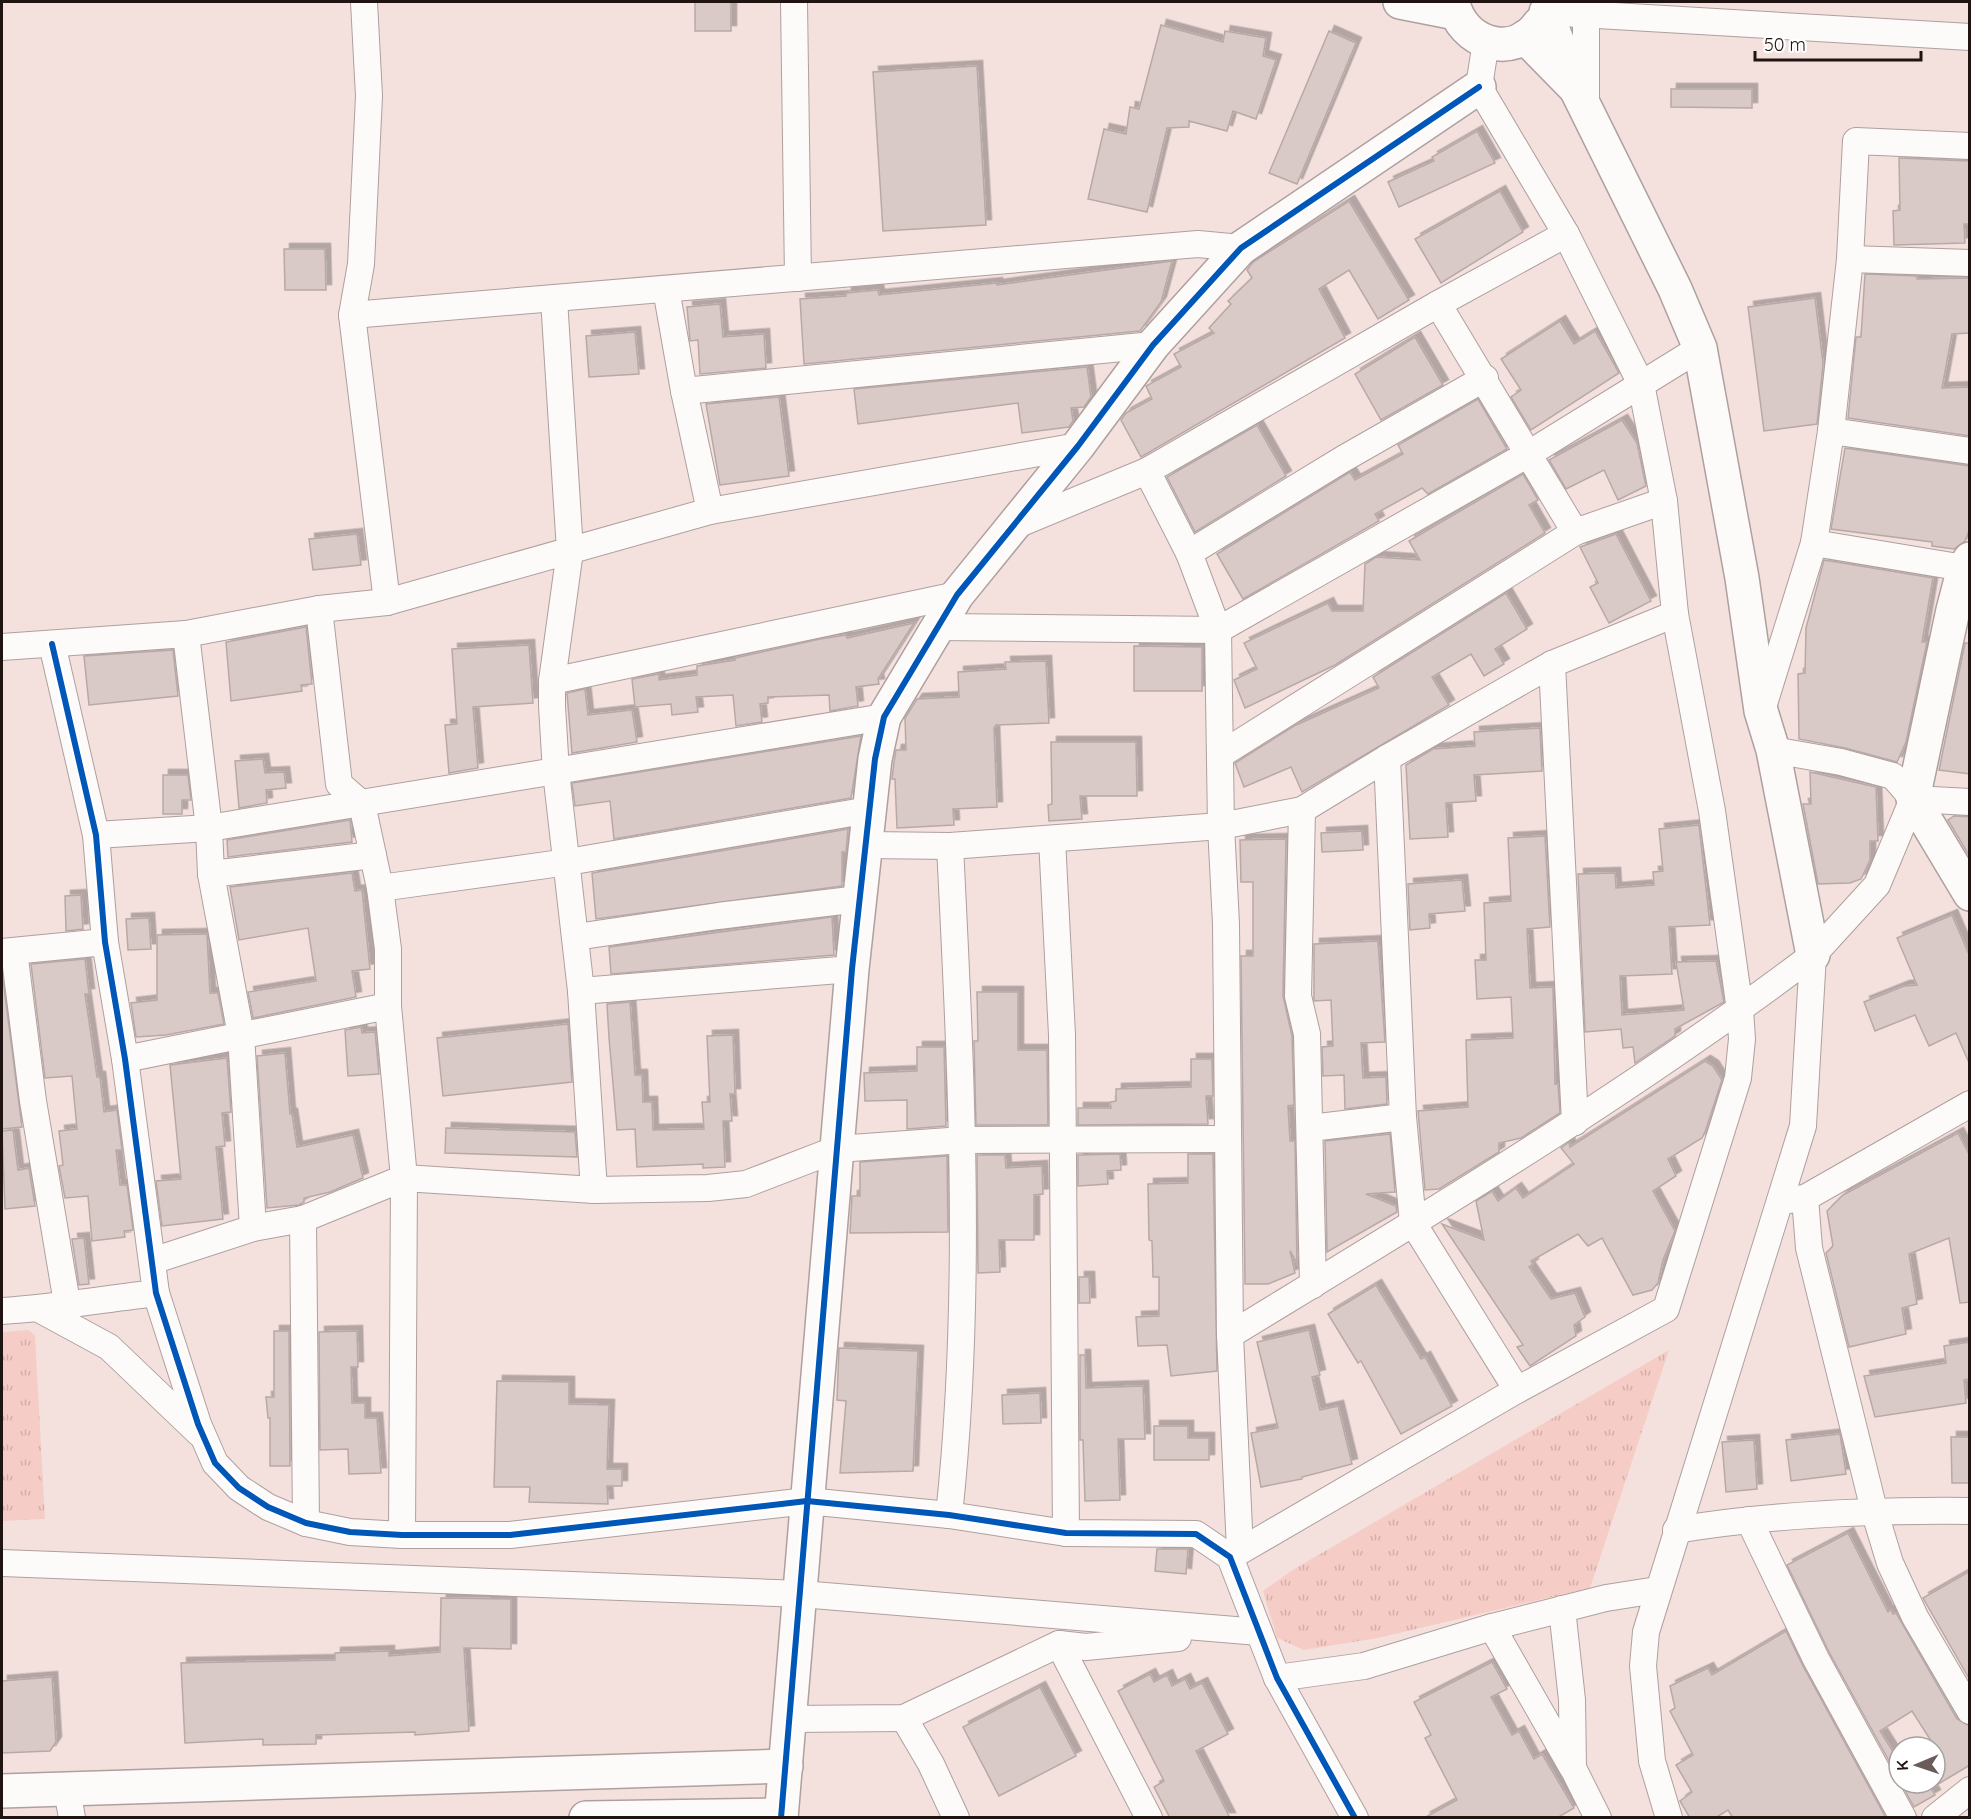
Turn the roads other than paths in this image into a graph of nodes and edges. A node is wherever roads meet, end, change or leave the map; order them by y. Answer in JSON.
{"nodes":[{"id":1,"x":364,"y":2,"type":"edge"},
{"id":2,"x":794,"y":2,"type":"edge"},
{"id":3,"x":1400,"y":2,"type":"edge"},
{"id":4,"x":1454,"y":7,"type":"edge"},
{"id":5,"x":1547,"y":7,"type":"edge"},
{"id":6,"x":1586,"y":14,"type":"junction"},
{"id":7,"x":1970,"y":37,"type":"edge"},
{"id":8,"x":1525,"y":38,"type":"junction"},
{"id":9,"x":1486,"y":41,"type":"junction"},
{"id":10,"x":1479,"y":87,"type":"junction"},
{"id":11,"x":1581,"y":99,"type":"junction"},
{"id":12,"x":1970,"y":146,"type":"edge"},
{"id":13,"x":1566,"y":234,"type":"junction"},
{"id":14,"x":1241,"y":248,"type":"junction"},
{"id":15,"x":1850,"y":259,"type":"junction"},
{"id":16,"x":1970,"y":264,"type":"edge"},
{"id":17,"x":798,"y":278,"type":"junction"},
{"id":18,"x":666,"y":289,"type":"junction"},
{"id":19,"x":554,"y":298,"type":"junction"},
{"id":20,"x":1438,"y":304,"type":"junction"},
{"id":21,"x":352,"y":315,"type":"junction"},
{"id":22,"x":1154,"y":345,"type":"junction"},
{"id":23,"x":1700,"y":348,"type":"junction"},
{"id":24,"x":1485,"y":378,"type":"junction"},
{"id":25,"x":1641,"y":384,"type":"junction"},
{"id":26,"x":684,"y":391,"type":"junction"},
{"id":27,"x":1831,"y":430,"type":"junction"},
{"id":28,"x":1078,"y":446,"type":"junction"},
{"id":29,"x":1970,"y":451,"type":"edge"},
{"id":30,"x":1530,"y":453,"type":"junction"},
{"id":31,"x":1147,"y":471,"type":"junction"},
{"id":32,"x":1664,"y":501,"type":"junction"},
{"id":33,"x":710,"y":511,"type":"junction"},
{"id":34,"x":1014,"y":526,"type":"junction"},
{"id":35,"x":1575,"y":532,"type":"junction"},
{"id":36,"x":1814,"y":543,"type":"junction"},
{"id":37,"x":570,"y":550,"type":"junction"},
{"id":38,"x":1189,"y":552,"type":"junction"},
{"id":39,"x":1967,"y":564,"type":"edge"},
{"id":40,"x":957,"y":595,"type":"junction"},
{"id":41,"x":387,"y":602,"type":"junction"},
{"id":42,"x":319,"y":609,"type":"junction"},
{"id":43,"x":1961,"y":611,"type":"edge"},
{"id":44,"x":1675,"y":614,"type":"junction"},
{"id":45,"x":937,"y":627,"type":"junction"},
{"id":46,"x":1218,"y":630,"type":"junction"},
{"id":47,"x":186,"y":634,"type":"junction"},
{"id":48,"x":52,"y":644,"type":"junction"},
{"id":49,"x":2,"y":647,"type":"edge"},
{"id":50,"x":1552,"y":664,"type":"junction"},
{"id":51,"x":552,"y":681,"type":"junction"},
{"id":52,"x":1761,"y":711,"type":"junction"},
{"id":53,"x":884,"y":717,"type":"junction"},
{"id":54,"x":1773,"y":750,"type":"junction"},
{"id":55,"x":1220,"y":755,"type":"junction"},
{"id":56,"x":1387,"y":758,"type":"junction"},
{"id":57,"x":556,"y":772,"type":"junction"},
{"id":58,"x":1913,"y":799,"type":"junction"},
{"id":59,"x":1970,"y":802,"type":"edge"},
{"id":60,"x":362,"y":804,"type":"junction"},
{"id":61,"x":869,"y":810,"type":"junction"},
{"id":62,"x":1302,"y":810,"type":"junction"},
{"id":63,"x":1221,"y":826,"type":"junction"},
{"id":64,"x":209,"y":828,"type":"junction"},
{"id":65,"x":96,"y":835,"type":"junction"},
{"id":66,"x":1052,"y":839,"type":"junction"},
{"id":67,"x":867,"y":845,"type":"junction"},
{"id":68,"x":950,"y":846,"type":"junction"},
{"id":69,"x":373,"y":855,"type":"junction"},
{"id":70,"x":568,"y":862,"type":"junction"},
{"id":71,"x":211,"y":874,"type":"junction"},
{"id":72,"x":380,"y":888,"type":"junction"},
{"id":73,"x":1970,"y":894,"type":"edge"},
{"id":74,"x":859,"y":899,"type":"junction"},
{"id":75,"x":576,"y":937,"type":"junction"},
{"id":76,"x":105,"y":942,"type":"junction"},
{"id":77,"x":8,"y":952,"type":"edge"},
{"id":78,"x":1813,"y":955,"type":"junction"},
{"id":79,"x":852,"y":969,"type":"junction"},
{"id":80,"x":581,"y":991,"type":"junction"},
{"id":81,"x":388,"y":1006,"type":"junction"},
{"id":82,"x":1740,"y":1010,"type":"junction"},
{"id":83,"x":241,"y":1035,"type":"junction"},
{"id":84,"x":125,"y":1059,"type":"junction"},
{"id":85,"x":1970,"y":1104,"type":"edge"},
{"id":86,"x":1403,"y":1116,"type":"junction"},
{"id":87,"x":1575,"y":1122,"type":"junction"},
{"id":88,"x":1310,"y":1128,"type":"junction"},
{"id":89,"x":1062,"y":1138,"type":"junction"},
{"id":90,"x":1228,"y":1139,"type":"junction"},
{"id":91,"x":963,"y":1140,"type":"junction"},
{"id":92,"x":837,"y":1149,"type":"junction"},
{"id":93,"x":404,"y":1178,"type":"junction"},
{"id":94,"x":594,"y":1190,"type":"junction"},
{"id":95,"x":1793,"y":1199,"type":"junction"},
{"id":96,"x":303,"y":1219,"type":"junction"},
{"id":97,"x":1413,"y":1222,"type":"junction"},
{"id":98,"x":254,"y":1228,"type":"junction"},
{"id":99,"x":152,"y":1261,"type":"junction"},
{"id":100,"x":1312,"y":1285,"type":"junction"},
{"id":101,"x":156,"y":1293,"type":"junction"},
{"id":102,"x":67,"y":1303,"type":"junction"},
{"id":103,"x":39,"y":1309,"type":"junction"},
{"id":104,"x":2,"y":1311,"type":"edge"},
{"id":105,"x":1230,"y":1335,"type":"junction"},
{"id":106,"x":1517,"y":1390,"type":"junction"},
{"id":107,"x":203,"y":1437,"type":"junction"},
{"id":108,"x":807,"y":1501,"type":"junction"},
{"id":109,"x":1874,"y":1510,"type":"junction"},
{"id":110,"x":1970,"y":1511,"type":"edge"},
{"id":111,"x":949,"y":1515,"type":"junction"},
{"id":112,"x":1749,"y":1520,"type":"junction"},
{"id":113,"x":306,"y":1523,"type":"junction"},
{"id":114,"x":1676,"y":1530,"type":"junction"},
{"id":115,"x":1066,"y":1533,"type":"junction"},
{"id":116,"x":402,"y":1535,"type":"junction"},
{"id":117,"x":1235,"y":1553,"type":"junction"},
{"id":118,"x":2,"y":1563,"type":"edge"},
{"id":119,"x":1657,"y":1590,"type":"junction"},
{"id":120,"x":801,"y":1594,"type":"junction"},
{"id":121,"x":1562,"y":1609,"type":"junction"},
{"id":122,"x":1492,"y":1627,"type":"junction"},
{"id":123,"x":1259,"y":1632,"type":"junction"},
{"id":124,"x":1059,"y":1644,"type":"junction"},
{"id":125,"x":1277,"y":1678,"type":"junction"},
{"id":126,"x":1970,"y":1711,"type":"edge"},
{"id":127,"x":904,"y":1718,"type":"junction"},
{"id":128,"x":790,"y":1719,"type":"junction"},
{"id":129,"x":786,"y":1766,"type":"junction"},
{"id":130,"x":1573,"y":1768,"type":"junction"},
{"id":131,"x":1970,"y":1790,"type":"edge"},
{"id":132,"x":2,"y":1791,"type":"edge"},
{"id":133,"x":70,"y":1803,"type":"edge"},
{"id":134,"x":1943,"y":1815,"type":"edge"},
{"id":135,"x":781,"y":1816,"type":"edge"},
{"id":136,"x":586,"y":1818,"type":"edge"},
{"id":137,"x":956,"y":1818,"type":"edge"},
{"id":138,"x":1149,"y":1818,"type":"edge"},
{"id":139,"x":1355,"y":1818,"type":"edge"},
{"id":140,"x":1598,"y":1818,"type":"edge"},
{"id":141,"x":1670,"y":1818,"type":"edge"},
{"id":142,"x":1903,"y":1818,"type":"edge"}],
"edges":[{"from":1,"to":21,"type":"street"},
{"from":2,"to":17,"type":"street"},
{"from":3,"to":4,"type":"street"},
{"from":4,"to":9,"type":"street"},
{"from":5,"to":6,"type":"street"},
{"from":5,"to":8,"type":"street"},
{"from":5,"to":11,"type":"street"},
{"from":6,"to":7,"type":"street"},
{"from":6,"to":11,"type":"street"},
{"from":8,"to":9,"type":"street"},
{"from":8,"to":11,"type":"street"},
{"from":9,"to":10,"type":"street"},
{"from":10,"to":13,"type":"street"},
{"from":10,"to":14,"type":"street"},
{"from":11,"to":23,"type":"street"},
{"from":12,"to":15,"type":"street"},
{"from":13,"to":20,"type":"street"},
{"from":13,"to":25,"type":"street"},
{"from":14,"to":17,"type":"street"},
{"from":14,"to":22,"type":"street"},
{"from":15,"to":16,"type":"street"},
{"from":15,"to":27,"type":"street"},
{"from":17,"to":18,"type":"street"},
{"from":18,"to":19,"type":"street"},
{"from":18,"to":26,"type":"street"},
{"from":19,"to":21,"type":"street"},
{"from":19,"to":37,"type":"street"},
{"from":20,"to":24,"type":"street"},
{"from":20,"to":31,"type":"street"},
{"from":21,"to":41,"type":"street"},
{"from":22,"to":26,"type":"street"},
{"from":22,"to":28,"type":"street"},
{"from":23,"to":25,"type":"street"},
{"from":23,"to":52,"type":"street"},
{"from":24,"to":30,"type":"street"},
{"from":24,"to":38,"type":"street"},
{"from":25,"to":30,"type":"street"},
{"from":25,"to":32,"type":"street"},
{"from":26,"to":33,"type":"street"},
{"from":27,"to":29,"type":"street"},
{"from":27,"to":36,"type":"street"},
{"from":28,"to":33,"type":"street"},
{"from":28,"to":34,"type":"street"},
{"from":30,"to":35,"type":"street"},
{"from":30,"to":46,"type":"street"},
{"from":31,"to":34,"type":"street"},
{"from":31,"to":38,"type":"street"},
{"from":32,"to":35,"type":"street"},
{"from":32,"to":44,"type":"street"},
{"from":33,"to":37,"type":"street"},
{"from":34,"to":40,"type":"street"},
{"from":35,"to":55,"type":"street"},
{"from":36,"to":39,"type":"street"},
{"from":36,"to":52,"type":"street"},
{"from":37,"to":41,"type":"street"},
{"from":37,"to":51,"type":"street"},
{"from":38,"to":46,"type":"street"},
{"from":39,"to":43,"type":"street"},
{"from":40,"to":45,"type":"street"},
{"from":40,"to":51,"type":"street"},
{"from":41,"to":42,"type":"street"},
{"from":42,"to":47,"type":"street"},
{"from":42,"to":60,"type":"street"},
{"from":43,"to":58,"type":"street"},
{"from":44,"to":50,"type":"street"},
{"from":44,"to":82,"type":"street"},
{"from":45,"to":46,"type":"street"},
{"from":45,"to":53,"type":"street"},
{"from":46,"to":55,"type":"street"},
{"from":47,"to":48,"type":"street"},
{"from":47,"to":64,"type":"street"},
{"from":48,"to":49,"type":"street"},
{"from":48,"to":65,"type":"street"},
{"from":50,"to":56,"type":"street"},
{"from":50,"to":87,"type":"street"},
{"from":51,"to":57,"type":"street"},
{"from":52,"to":54,"type":"street"},
{"from":53,"to":57,"type":"street"},
{"from":53,"to":61,"type":"street"},
{"from":54,"to":58,"type":"street"},
{"from":54,"to":78,"type":"street"},
{"from":55,"to":63,"type":"street"},
{"from":56,"to":62,"type":"street"},
{"from":56,"to":86,"type":"street"},
{"from":57,"to":60,"type":"street"},
{"from":57,"to":70,"type":"street"},
{"from":58,"to":59,"type":"street"},
{"from":58,"to":73,"type":"street"},
{"from":58,"to":78,"type":"street"},
{"from":60,"to":64,"type":"street"},
{"from":60,"to":69,"type":"street"},
{"from":61,"to":67,"type":"street"},
{"from":61,"to":70,"type":"street"},
{"from":62,"to":63,"type":"street"},
{"from":62,"to":88,"type":"street"},
{"from":63,"to":66,"type":"street"},
{"from":63,"to":90,"type":"street"},
{"from":64,"to":65,"type":"street"},
{"from":64,"to":71,"type":"street"},
{"from":65,"to":76,"type":"street"},
{"from":66,"to":68,"type":"street"},
{"from":66,"to":89,"type":"street"},
{"from":67,"to":68,"type":"street"},
{"from":67,"to":74,"type":"street"},
{"from":68,"to":91,"type":"street"},
{"from":69,"to":71,"type":"street"},
{"from":69,"to":72,"type":"street"},
{"from":70,"to":72,"type":"street"},
{"from":70,"to":75,"type":"street"},
{"from":71,"to":83,"type":"street"},
{"from":72,"to":81,"type":"street"},
{"from":74,"to":75,"type":"street"},
{"from":74,"to":79,"type":"street"},
{"from":75,"to":80,"type":"street"},
{"from":76,"to":77,"type":"street"},
{"from":76,"to":84,"type":"street"},
{"from":77,"to":102,"type":"street"},
{"from":78,"to":82,"type":"street"},
{"from":78,"to":95,"type":"street"},
{"from":79,"to":80,"type":"street"},
{"from":79,"to":92,"type":"street"},
{"from":80,"to":94,"type":"street"},
{"from":81,"to":83,"type":"street"},
{"from":81,"to":93,"type":"street"},
{"from":82,"to":87,"type":"street"},
{"from":82,"to":106,"type":"street"},
{"from":83,"to":84,"type":"street"},
{"from":83,"to":98,"type":"street"},
{"from":84,"to":99,"type":"street"},
{"from":85,"to":95,"type":"street"},
{"from":86,"to":88,"type":"street"},
{"from":86,"to":97,"type":"street"},
{"from":87,"to":97,"type":"street"},
{"from":88,"to":100,"type":"street"},
{"from":89,"to":90,"type":"street"},
{"from":89,"to":91,"type":"street"},
{"from":89,"to":115,"type":"street"},
{"from":90,"to":105,"type":"street"},
{"from":91,"to":92,"type":"street"},
{"from":91,"to":111,"type":"street"},
{"from":92,"to":94,"type":"street"},
{"from":92,"to":108,"type":"street"},
{"from":93,"to":94,"type":"street"},
{"from":93,"to":96,"type":"street"},
{"from":93,"to":116,"type":"street"},
{"from":95,"to":109,"type":"street"},
{"from":95,"to":114,"type":"street"},
{"from":96,"to":98,"type":"street"},
{"from":96,"to":113,"type":"street"},
{"from":97,"to":100,"type":"street"},
{"from":97,"to":106,"type":"street"},
{"from":98,"to":99,"type":"street"},
{"from":99,"to":101,"type":"street"},
{"from":100,"to":105,"type":"street"},
{"from":101,"to":102,"type":"street"},
{"from":101,"to":107,"type":"street"},
{"from":102,"to":103,"type":"street"},
{"from":103,"to":104,"type":"street"},
{"from":103,"to":107,"type":"street"},
{"from":105,"to":117,"type":"street"},
{"from":106,"to":117,"type":"street"},
{"from":107,"to":113,"type":"street"},
{"from":108,"to":111,"type":"street"},
{"from":108,"to":116,"type":"street"},
{"from":108,"to":120,"type":"street"},
{"from":109,"to":110,"type":"street"},
{"from":109,"to":112,"type":"street"},
{"from":109,"to":126,"type":"street"},
{"from":111,"to":115,"type":"street"},
{"from":112,"to":114,"type":"street"},
{"from":112,"to":142,"type":"street"},
{"from":113,"to":116,"type":"street"},
{"from":114,"to":119,"type":"street"},
{"from":115,"to":117,"type":"street"},
{"from":117,"to":123,"type":"street"},
{"from":118,"to":120,"type":"street"},
{"from":119,"to":121,"type":"street"},
{"from":119,"to":141,"type":"street"},
{"from":120,"to":123,"type":"street"},
{"from":120,"to":128,"type":"street"},
{"from":121,"to":122,"type":"street"},
{"from":121,"to":130,"type":"street"},
{"from":122,"to":125,"type":"street"},
{"from":122,"to":130,"type":"street"},
{"from":123,"to":124,"type":"street"},
{"from":123,"to":125,"type":"street"},
{"from":124,"to":127,"type":"street"},
{"from":124,"to":138,"type":"street"},
{"from":125,"to":139,"type":"street"},
{"from":127,"to":128,"type":"street"},
{"from":127,"to":137,"type":"street"},
{"from":128,"to":129,"type":"street"},
{"from":129,"to":133,"type":"street"},
{"from":129,"to":135,"type":"street"},
{"from":130,"to":140,"type":"street"},
{"from":131,"to":134,"type":"street"},
{"from":132,"to":133,"type":"street"},
{"from":135,"to":136,"type":"street"}]}
